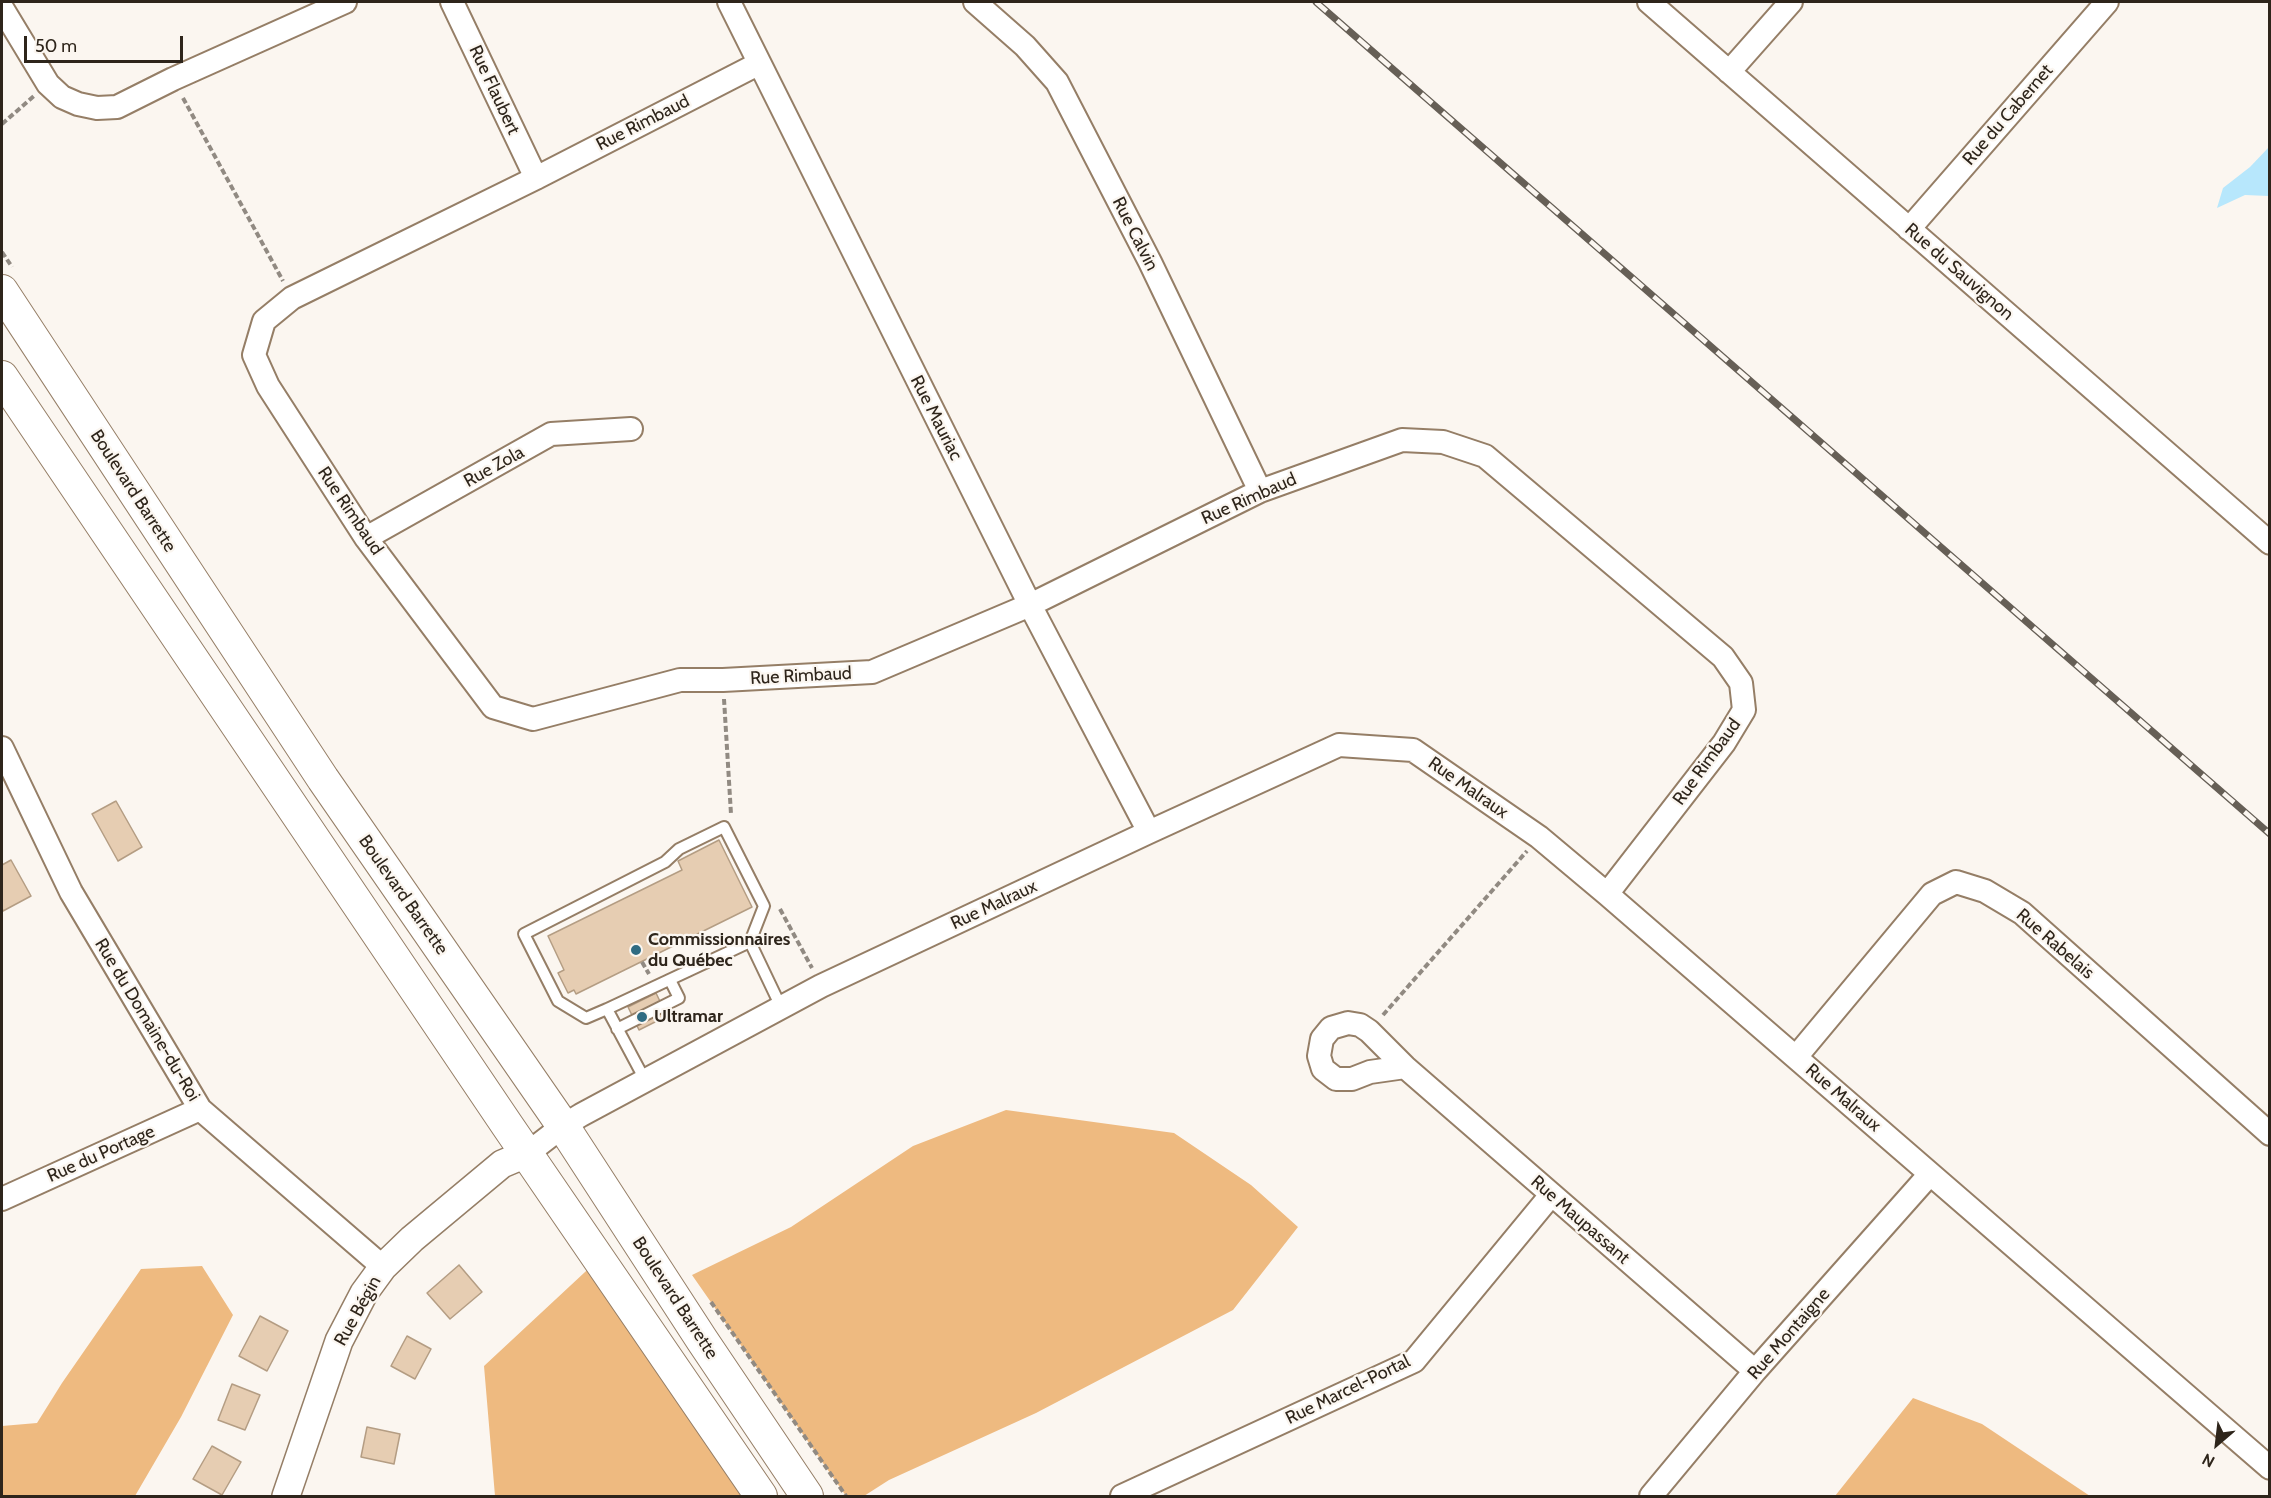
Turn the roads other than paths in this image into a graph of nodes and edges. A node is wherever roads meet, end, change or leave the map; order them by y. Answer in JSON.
{"nodes":[{"id":1,"x":345,"y":2,"type":"edge"},
{"id":2,"x":452,"y":2,"type":"edge"},
{"id":3,"x":729,"y":2,"type":"edge"},
{"id":4,"x":975,"y":2,"type":"edge"},
{"id":5,"x":1649,"y":2,"type":"edge"},
{"id":6,"x":1791,"y":2,"type":"edge"},
{"id":7,"x":2107,"y":2,"type":"edge"},
{"id":8,"x":2,"y":8,"type":"edge"},
{"id":9,"x":758,"y":64,"type":"junction"},
{"id":10,"x":1729,"y":72,"type":"junction"},
{"id":11,"x":536,"y":178,"type":"junction"},
{"id":12,"x":1910,"y":229,"type":"junction"},
{"id":13,"x":2,"y":291,"type":"edge"},
{"id":14,"x":2,"y":376,"type":"edge"},
{"id":15,"x":631,"y":429,"type":"dead end"},
{"id":16,"x":1260,"y":491,"type":"junction"},
{"id":17,"x":366,"y":538,"type":"junction"},
{"id":18,"x":2270,"y":543,"type":"edge"},
{"id":19,"x":1030,"y":605,"type":"junction"},
{"id":20,"x":2,"y":748,"type":"edge"},
{"id":21,"x":1149,"y":832,"type":"junction"},
{"id":22,"x":1607,"y":894,"type":"junction"},
{"id":23,"x":750,"y":942,"type":"junction"},
{"id":24,"x":670,"y":980,"type":"junction"},
{"id":25,"x":781,"y":1007,"type":"junction"},
{"id":26,"x":607,"y":1009,"type":"junction"},
{"id":27,"x":618,"y":1029,"type":"junction"},
{"id":28,"x":1796,"y":1058,"type":"junction"},
{"id":29,"x":1405,"y":1067,"type":"junction"},
{"id":30,"x":645,"y":1080,"type":"junction"},
{"id":31,"x":200,"y":1109,"type":"junction"},
{"id":32,"x":563,"y":1126,"type":"junction"},
{"id":33,"x":2270,"y":1134,"type":"edge"},
{"id":34,"x":528,"y":1153,"type":"junction"},
{"id":35,"x":1930,"y":1174,"type":"junction"},
{"id":36,"x":1551,"y":1195,"type":"junction"},
{"id":37,"x":2,"y":1199,"type":"edge"},
{"id":38,"x":383,"y":1267,"type":"junction"},
{"id":39,"x":1755,"y":1371,"type":"junction"},
{"id":40,"x":2270,"y":1468,"type":"edge"},
{"id":41,"x":286,"y":1497,"type":"edge"},
{"id":42,"x":761,"y":1497,"type":"edge"},
{"id":43,"x":807,"y":1497,"type":"edge"},
{"id":44,"x":1122,"y":1497,"type":"edge"},
{"id":45,"x":1651,"y":1497,"type":"edge"}],
"edges":[{"from":1,"to":8,"type":"street"},
{"from":2,"to":11,"type":"street","name":"Rue Flaubert"},
{"from":3,"to":9,"type":"street","name":"Rue Mauriac"},
{"from":4,"to":16,"type":"street","name":"Rue Calvin"},
{"from":5,"to":10,"type":"street","name":"Rue du Sauvignon"},
{"from":6,"to":10,"type":"street"},
{"from":7,"to":12,"type":"street","name":"Rue du Cabernet"},
{"from":9,"to":11,"type":"street","name":"Rue Rimbaud"},
{"from":9,"to":19,"type":"street","name":"Rue Mauriac"},
{"from":10,"to":12,"type":"street","name":"Rue du Sauvignon"},
{"from":11,"to":17,"type":"street","name":"Rue Rimbaud"},
{"from":12,"to":18,"type":"street","name":"Rue du Sauvignon"},
{"from":13,"to":32,"type":"main road","name":"Boulevard Barrette"},
{"from":14,"to":34,"type":"main road"},
{"from":15,"to":17,"type":"street","name":"Rue Zola"},
{"from":16,"to":19,"type":"street","name":"Rue Rimbaud"},
{"from":16,"to":22,"type":"street","name":"Rue Rimbaud"},
{"from":17,"to":19,"type":"street","name":"Rue Rimbaud"},
{"from":19,"to":21,"type":"street","name":"Rue Mauriac"},
{"from":20,"to":31,"type":"street","name":"Rue du Domaine-du-Roi"},
{"from":21,"to":22,"type":"street","name":"Rue Malraux"},
{"from":21,"to":25,"type":"street","name":"Rue Malraux"},
{"from":22,"to":28,"type":"street","name":"Rue Malraux"},
{"from":23,"to":24,"type":"lane"},
{"from":23,"to":25,"type":"lane"},
{"from":23,"to":26,"type":"lane"},
{"from":24,"to":26,"type":"lane"},
{"from":24,"to":27,"type":"lane"},
{"from":25,"to":30,"type":"street","name":"Rue Malraux"},
{"from":26,"to":27,"type":"lane"},
{"from":27,"to":30,"type":"lane"},
{"from":28,"to":33,"type":"street","name":"Rue Rabelais"},
{"from":28,"to":35,"type":"street","name":"Rue Malraux"},
{"from":29,"to":29,"type":"street","name":"Rue Maupassant"},
{"from":29,"to":36,"type":"street","name":"Rue Maupassant"},
{"from":30,"to":32,"type":"street","name":"Rue Malraux"},
{"from":31,"to":37,"type":"street","name":"Rue du Portage"},
{"from":31,"to":38,"type":"street","name":"Rue du Domaine-du-Roi"},
{"from":32,"to":34,"type":"street","name":"Rue Malraux"},
{"from":32,"to":43,"type":"main road","name":"Boulevard Barrette"},
{"from":34,"to":38,"type":"street","name":"Rue Bégin"},
{"from":34,"to":42,"type":"main road"},
{"from":35,"to":39,"type":"street","name":"Rue Montaigne"},
{"from":35,"to":40,"type":"street","name":"Rue Malraux"},
{"from":36,"to":39,"type":"street","name":"Rue Maupassant"},
{"from":36,"to":44,"type":"street","name":"Rue Marcel-Portal"},
{"from":38,"to":41,"type":"street","name":"Rue Bégin"},
{"from":39,"to":45,"type":"street","name":"Rue Montaigne"}]}
